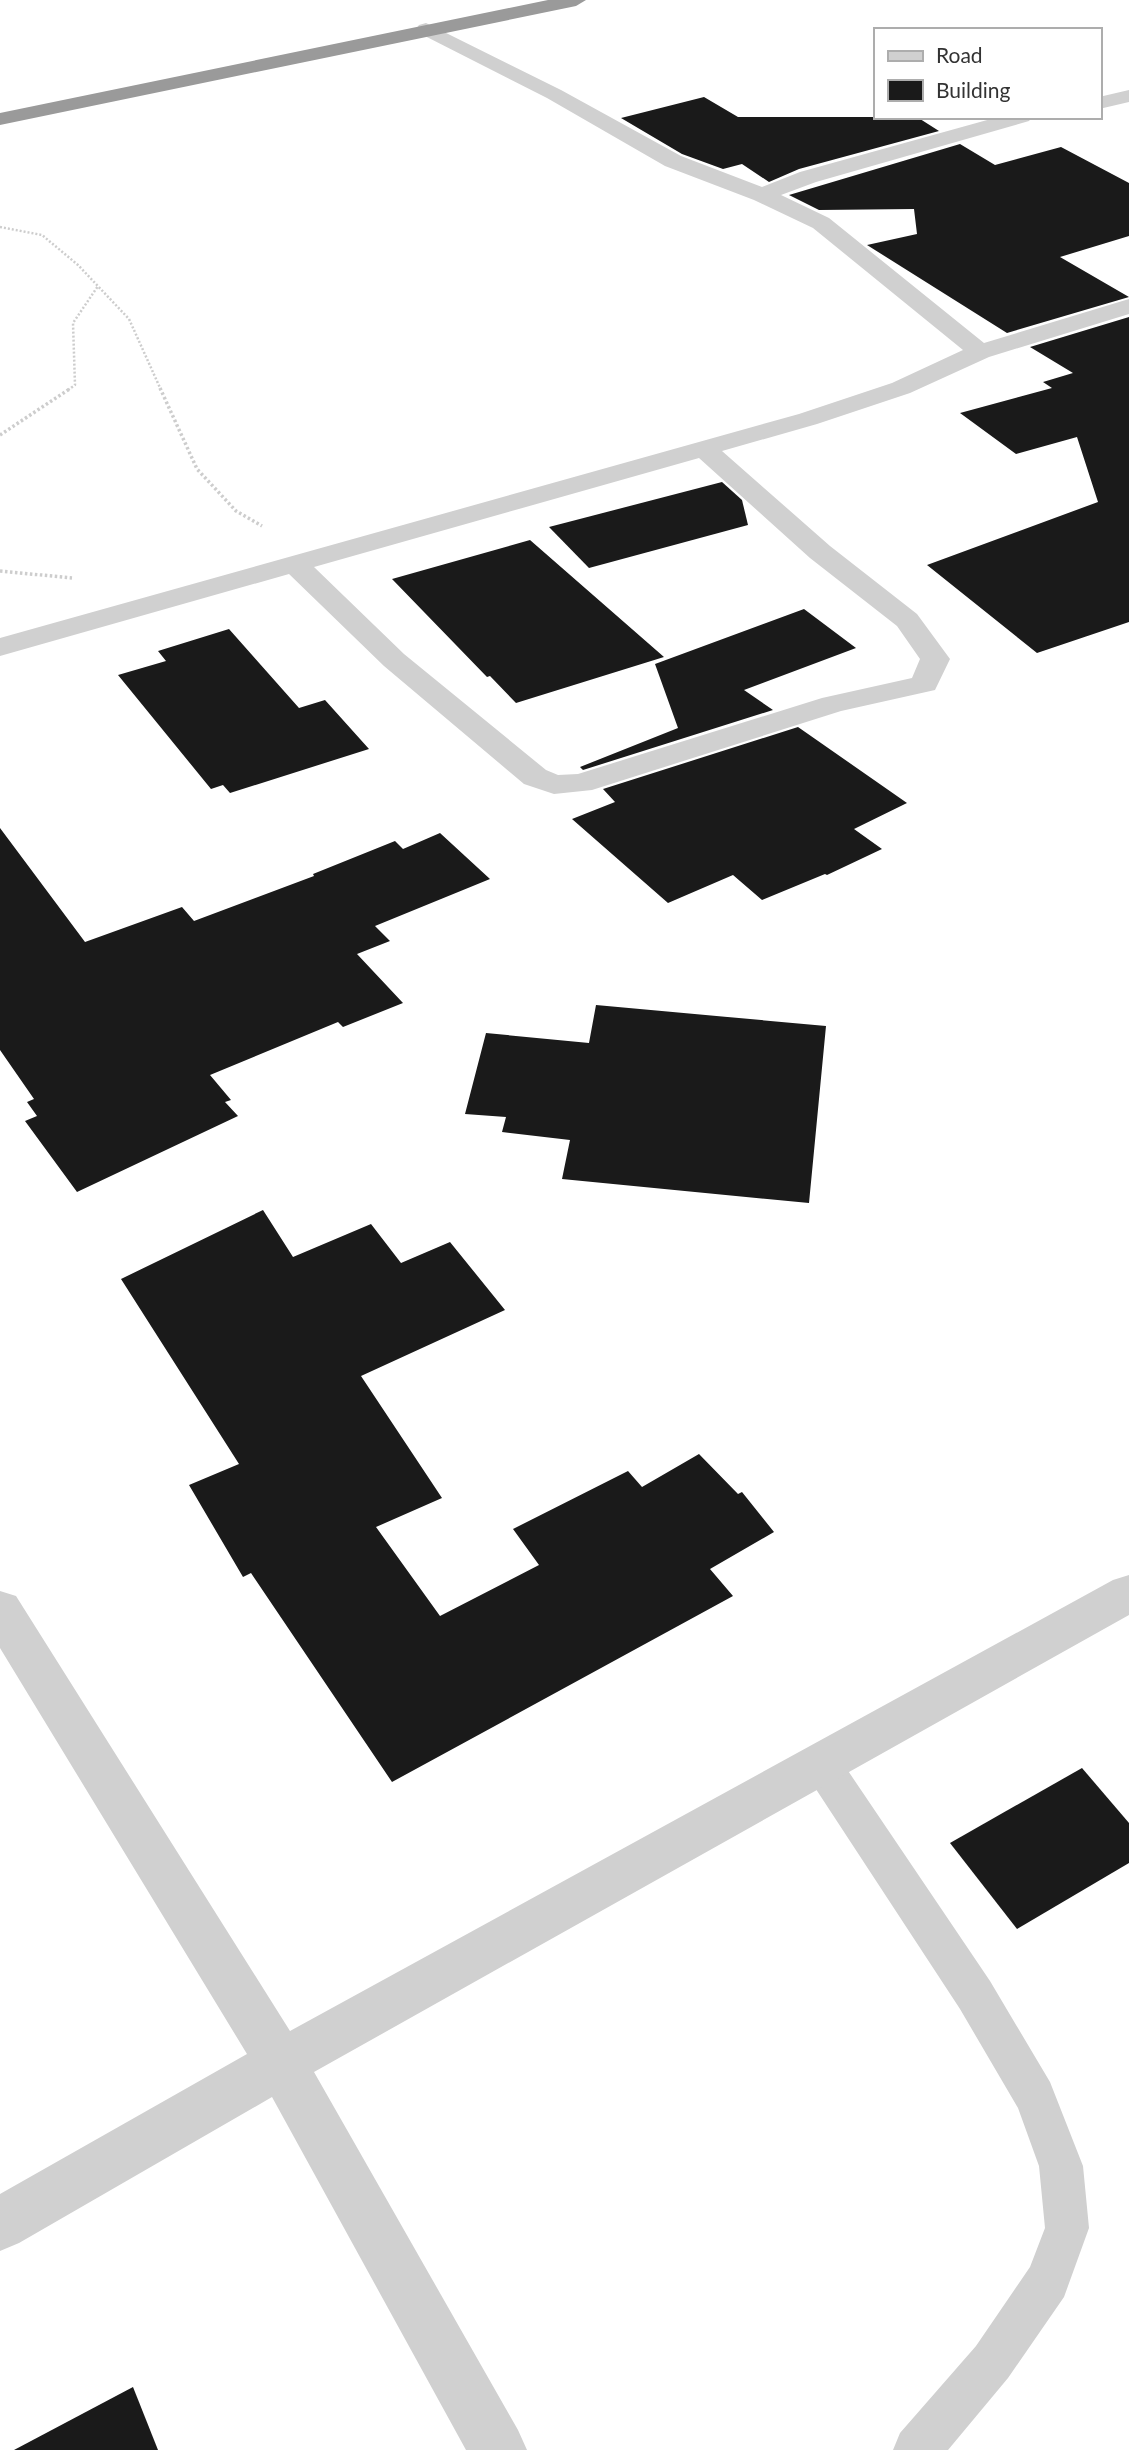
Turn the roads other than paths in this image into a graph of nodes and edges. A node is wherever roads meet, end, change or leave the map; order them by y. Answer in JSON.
{"nodes":[{"id":1,"x":576,"y":0,"type":"edge"},
{"id":2,"x":426,"y":29,"type":"junction"},
{"id":3,"x":1129,"y":96,"type":"edge"},
{"id":4,"x":1101,"y":103,"type":"edge"},
{"id":5,"x":0,"y":119,"type":"edge"},
{"id":6,"x":1013,"y":119,"type":"edge"},
{"id":7,"x":762,"y":195,"type":"junction"},
{"id":8,"x":1129,"y":306,"type":"edge"},
{"id":9,"x":980,"y":352,"type":"junction"},
{"id":10,"x":704,"y":449,"type":"junction"},
{"id":11,"x":295,"y":564,"type":"junction"},
{"id":12,"x":0,"y":647,"type":"edge"},
{"id":13,"x":1129,"y":1593,"type":"edge"},
{"id":14,"x":0,"y":1609,"type":"edge"},
{"id":15,"x":822,"y":1765,"type":"junction"},
{"id":16,"x":281,"y":2063,"type":"junction"},
{"id":17,"x":0,"y":2224,"type":"edge"},
{"id":18,"x":498,"y":2450,"type":"edge"},
{"id":19,"x":917,"y":2450,"type":"edge"}],
"edges":[{"from":1,"to":2,"type":"highway"},
{"from":2,"to":5,"type":"highway"},
{"from":2,"to":7,"type":"street"},
{"from":3,"to":4,"type":"street"},
{"from":6,"to":7,"type":"street"},
{"from":7,"to":9,"type":"street"},
{"from":8,"to":9,"type":"street"},
{"from":9,"to":10,"type":"street"},
{"from":10,"to":11,"type":"street"},
{"from":10,"to":11,"type":"street"},
{"from":11,"to":12,"type":"street"},
{"from":13,"to":15,"type":"street"},
{"from":14,"to":16,"type":"street"},
{"from":15,"to":16,"type":"street"},
{"from":15,"to":19,"type":"lane"},
{"from":16,"to":17,"type":"street"},
{"from":16,"to":18,"type":"street"}]}
